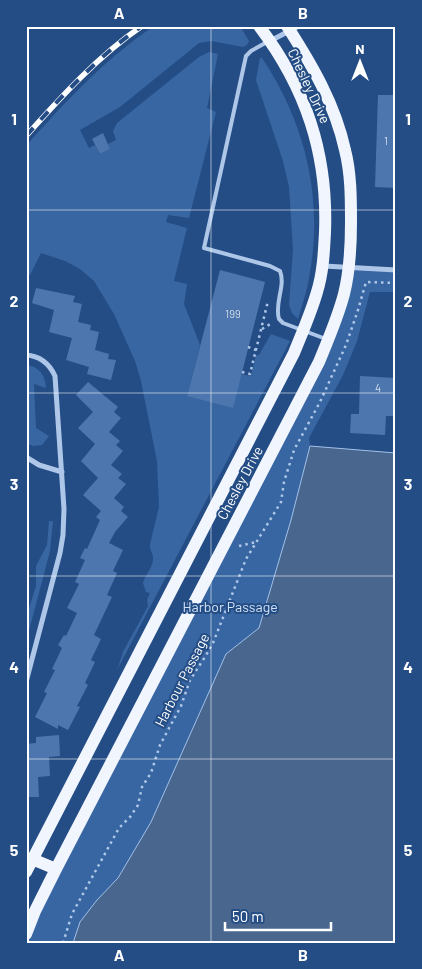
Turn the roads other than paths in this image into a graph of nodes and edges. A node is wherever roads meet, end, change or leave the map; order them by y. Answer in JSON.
{"nodes":[{"id":1,"x":258,"y":26,"type":"edge"},
{"id":2,"x":292,"y":28,"type":"edge"},
{"id":3,"x":270,"y":41,"type":"junction"},
{"id":4,"x":322,"y":266,"type":"junction"},
{"id":5,"x":349,"y":268,"type":"junction"},
{"id":6,"x":396,"y":270,"type":"edge"},
{"id":7,"x":303,"y":330,"type":"junction"},
{"id":8,"x":328,"y":339,"type":"junction"},
{"id":9,"x":26,"y":355,"type":"edge"},
{"id":10,"x":26,"y":457,"type":"edge"},
{"id":11,"x":62,"y":472,"type":"junction"},
{"id":12,"x":26,"y":682,"type":"edge"},
{"id":13,"x":32,"y":859,"type":"junction"},
{"id":14,"x":56,"y":869,"type":"junction"},
{"id":15,"x":26,"y":872,"type":"edge"},
{"id":16,"x":26,"y":934,"type":"edge"}],
"edges":[{"from":1,"to":3,"type":"main road","name":"Chesley Drive"},
{"from":2,"to":3,"type":"street"},
{"from":2,"to":5,"type":"main road","name":"Chesley Drive"},
{"from":3,"to":4,"type":"main road","name":"Chesley Drive"},
{"from":3,"to":7,"type":"lane"},
{"from":4,"to":5,"type":"street"},
{"from":4,"to":7,"type":"main road","name":"Chesley Drive"},
{"from":5,"to":6,"type":"street"},
{"from":5,"to":8,"type":"main road","name":"Chesley Drive"},
{"from":7,"to":8,"type":"lane"},
{"from":7,"to":13,"type":"main road","name":"Chesley Drive"},
{"from":8,"to":14,"type":"main road","name":"Chesley Drive"},
{"from":9,"to":11,"type":"street"},
{"from":10,"to":11,"type":"street"},
{"from":11,"to":12,"type":"street"},
{"from":13,"to":14,"type":"main road"},
{"from":13,"to":15,"type":"main road","name":"Chesley Drive"},
{"from":14,"to":16,"type":"main road","name":"Chesley Drive"}]}
